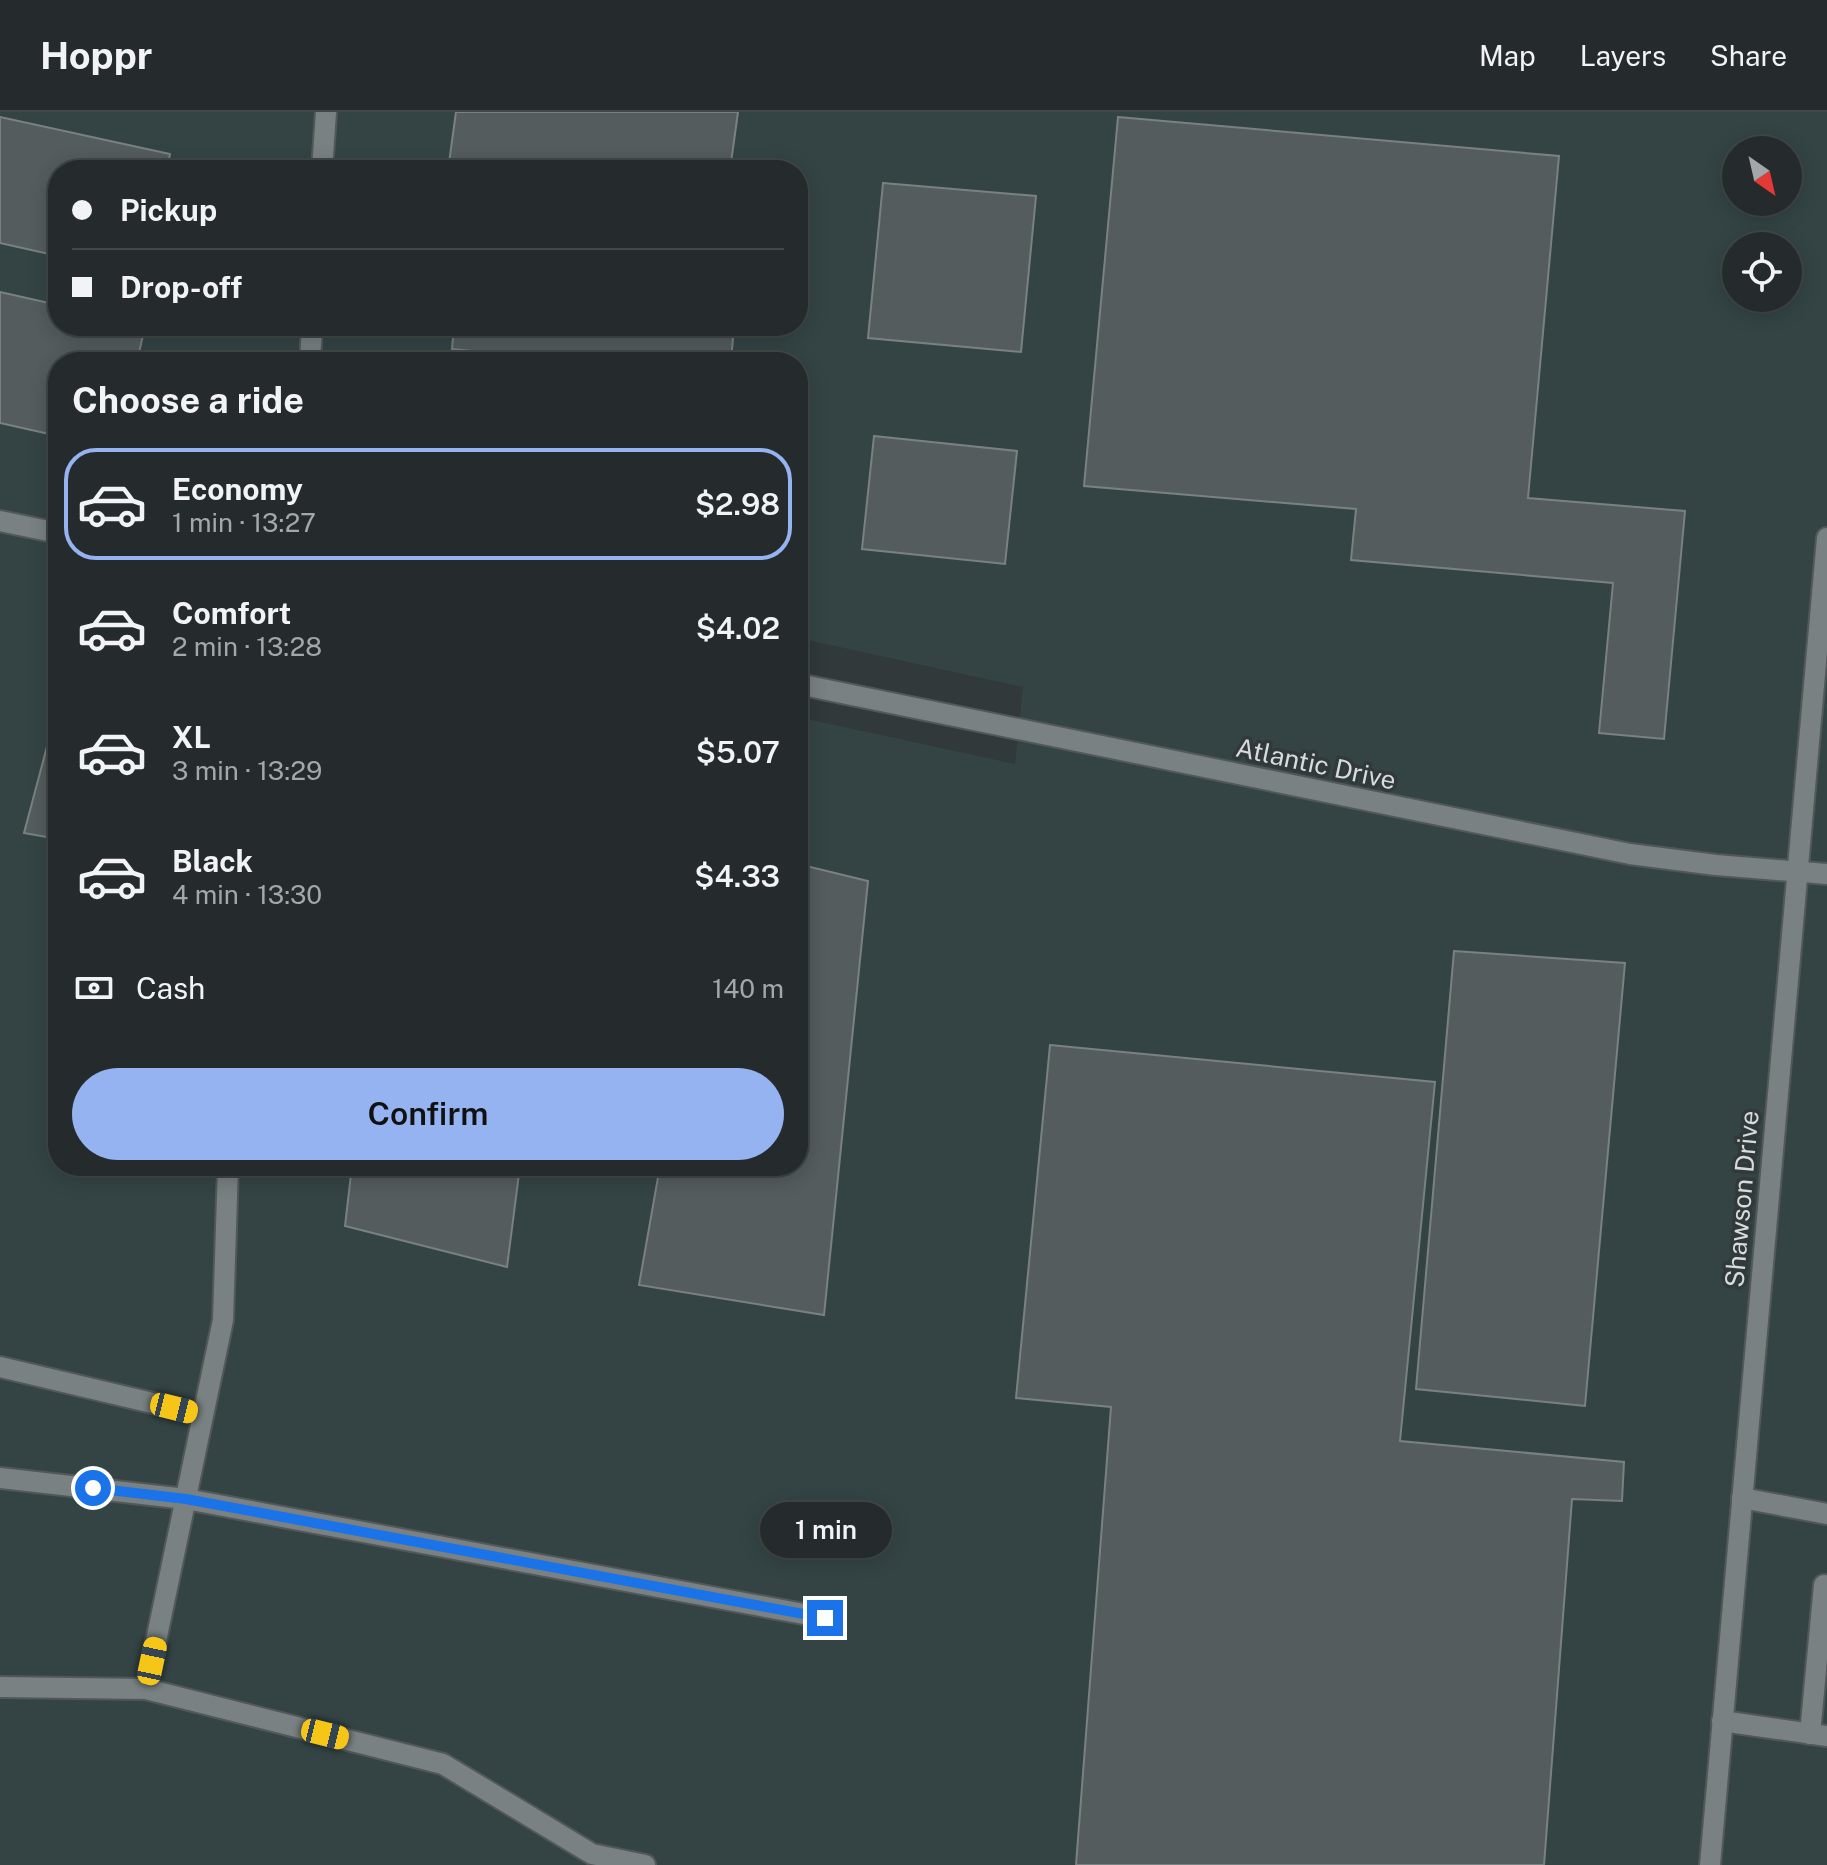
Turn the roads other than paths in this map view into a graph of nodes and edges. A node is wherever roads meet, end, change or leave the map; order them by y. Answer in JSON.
{"nodes":[{"id":1,"x":326,"y":112,"type":"edge"},
{"id":2,"x":323,"y":160,"type":"edge"},
{"id":3,"x":0,"y":521,"type":"edge"},
{"id":4,"x":48,"y":531,"type":"edge"},
{"id":5,"x":1827,"y":538,"type":"edge"},
{"id":6,"x":808,"y":686,"type":"edge"},
{"id":7,"x":1798,"y":871,"type":"junction"},
{"id":8,"x":1827,"y":874,"type":"edge"},
{"id":9,"x":228,"y":1176,"type":"edge"},
{"id":10,"x":0,"y":1367,"type":"edge"},
{"id":11,"x":203,"y":1415,"type":"junction"},
{"id":12,"x":0,"y":1478,"type":"edge"},
{"id":13,"x":1742,"y":1498,"type":"junction"},
{"id":14,"x":186,"y":1499,"type":"junction"},
{"id":15,"x":1827,"y":1514,"type":"edge"},
{"id":16,"x":1824,"y":1585,"type":"dead end"},
{"id":17,"x":825,"y":1618,"type":"dead end"},
{"id":18,"x":0,"y":1687,"type":"edge"},
{"id":19,"x":146,"y":1689,"type":"junction"},
{"id":20,"x":1722,"y":1721,"type":"junction"},
{"id":21,"x":1818,"y":1735,"type":"edge"},
{"id":22,"x":594,"y":1859,"type":"edge"},
{"id":23,"x":645,"y":1865,"type":"edge"},
{"id":24,"x":1710,"y":1865,"type":"edge"}],
"edges":[{"from":1,"to":2,"type":"street"},
{"from":3,"to":4,"type":"street"},
{"from":5,"to":7,"type":"street","name":"Shawson Drive"},
{"from":6,"to":7,"type":"street","name":"Atlantic Drive"},
{"from":7,"to":8,"type":"street","name":"Atlantic Drive"},
{"from":7,"to":13,"type":"street","name":"Shawson Drive"},
{"from":9,"to":11,"type":"street"},
{"from":10,"to":11,"type":"street"},
{"from":11,"to":14,"type":"street"},
{"from":12,"to":14,"type":"street"},
{"from":13,"to":15,"type":"street"},
{"from":13,"to":20,"type":"street","name":"Shawson Drive"},
{"from":14,"to":17,"type":"street"},
{"from":14,"to":19,"type":"street"},
{"from":16,"to":21,"type":"street"},
{"from":18,"to":19,"type":"street"},
{"from":19,"to":22,"type":"street"},
{"from":20,"to":21,"type":"street"},
{"from":20,"to":24,"type":"street","name":"Shawson Drive"},
{"from":22,"to":23,"type":"street"}]}
